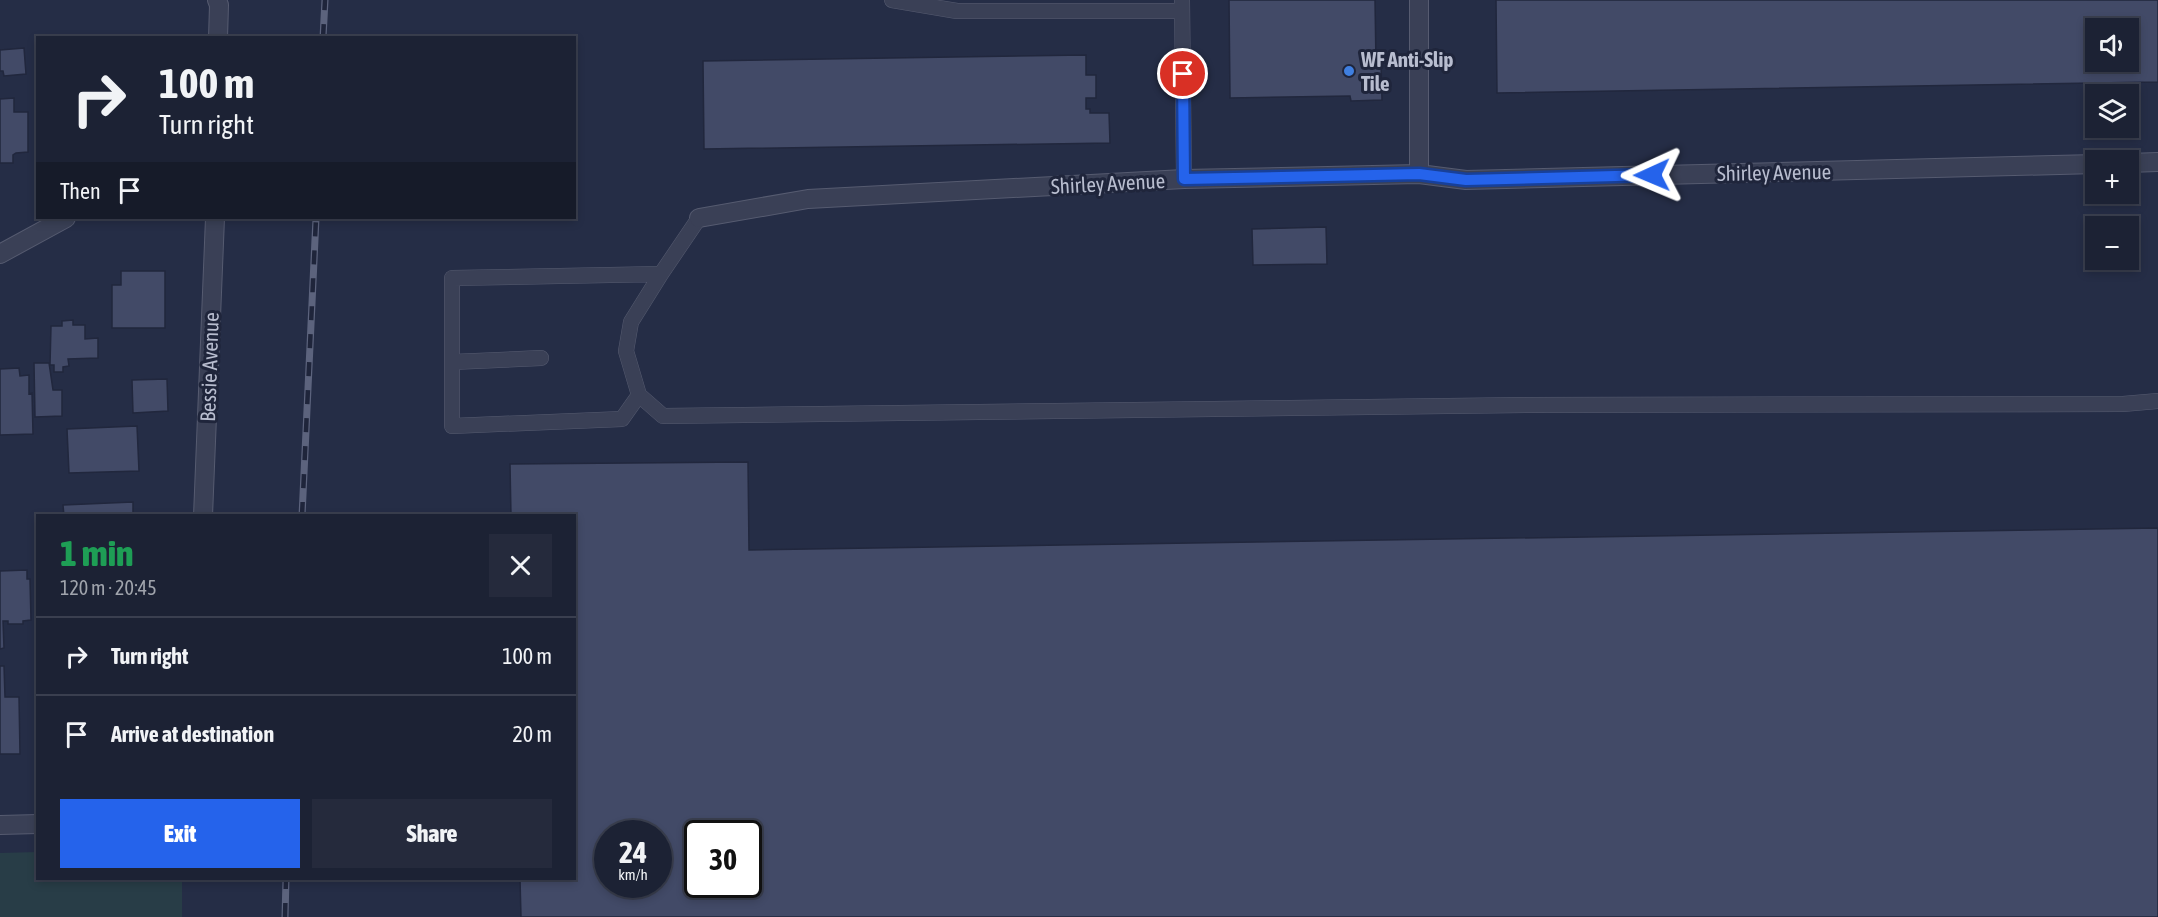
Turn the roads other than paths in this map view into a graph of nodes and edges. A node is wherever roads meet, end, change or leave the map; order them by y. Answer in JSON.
{"nodes":[{"id":1,"x":217,"y":0,"type":"edge"},
{"id":2,"x":892,"y":0,"type":"edge"},
{"id":3,"x":1419,"y":0,"type":"edge"},
{"id":4,"x":1182,"y":6,"type":"edge"},
{"id":5,"x":218,"y":36,"type":"edge"},
{"id":6,"x":2158,"y":162,"type":"edge"},
{"id":7,"x":2139,"y":163,"type":"edge"},
{"id":8,"x":2085,"y":164,"type":"edge"},
{"id":9,"x":1419,"y":174,"type":"junction"},
{"id":10,"x":1184,"y":179,"type":"junction"},
{"id":11,"x":64,"y":219,"type":"edge"},
{"id":12,"x":215,"y":219,"type":"edge"},
{"id":13,"x":699,"y":219,"type":"joint"},
{"id":14,"x":0,"y":254,"type":"edge"},
{"id":15,"x":661,"y":274,"type":"junction"},
{"id":16,"x":541,"y":358,"type":"dead end"},
{"id":17,"x":452,"y":362,"type":"junction"},
{"id":18,"x":639,"y":395,"type":"junction"},
{"id":19,"x":2158,"y":401,"type":"edge"},
{"id":20,"x":203,"y":514,"type":"edge"},
{"id":21,"x":36,"y":824,"type":"edge"},
{"id":22,"x":0,"y":825,"type":"edge"}],
"edges":[{"from":1,"to":5,"type":"street"},
{"from":2,"to":4,"type":"lane"},
{"from":3,"to":9,"type":"street"},
{"from":4,"to":10,"type":"lane"},
{"from":6,"to":7,"type":"street"},
{"from":8,"to":9,"type":"street","name":"Shirley Avenue"},
{"from":9,"to":10,"type":"street","name":"Shirley Avenue"},
{"from":10,"to":13,"type":"street","name":"Shirley Avenue"},
{"from":11,"to":14,"type":"street"},
{"from":12,"to":20,"type":"street","name":"Bessie Avenue"},
{"from":13,"to":15,"type":"lane"},
{"from":15,"to":17,"type":"lane"},
{"from":15,"to":18,"type":"lane"},
{"from":16,"to":17,"type":"lane"},
{"from":17,"to":18,"type":"lane"},
{"from":18,"to":19,"type":"lane"},
{"from":21,"to":22,"type":"street"}]}
